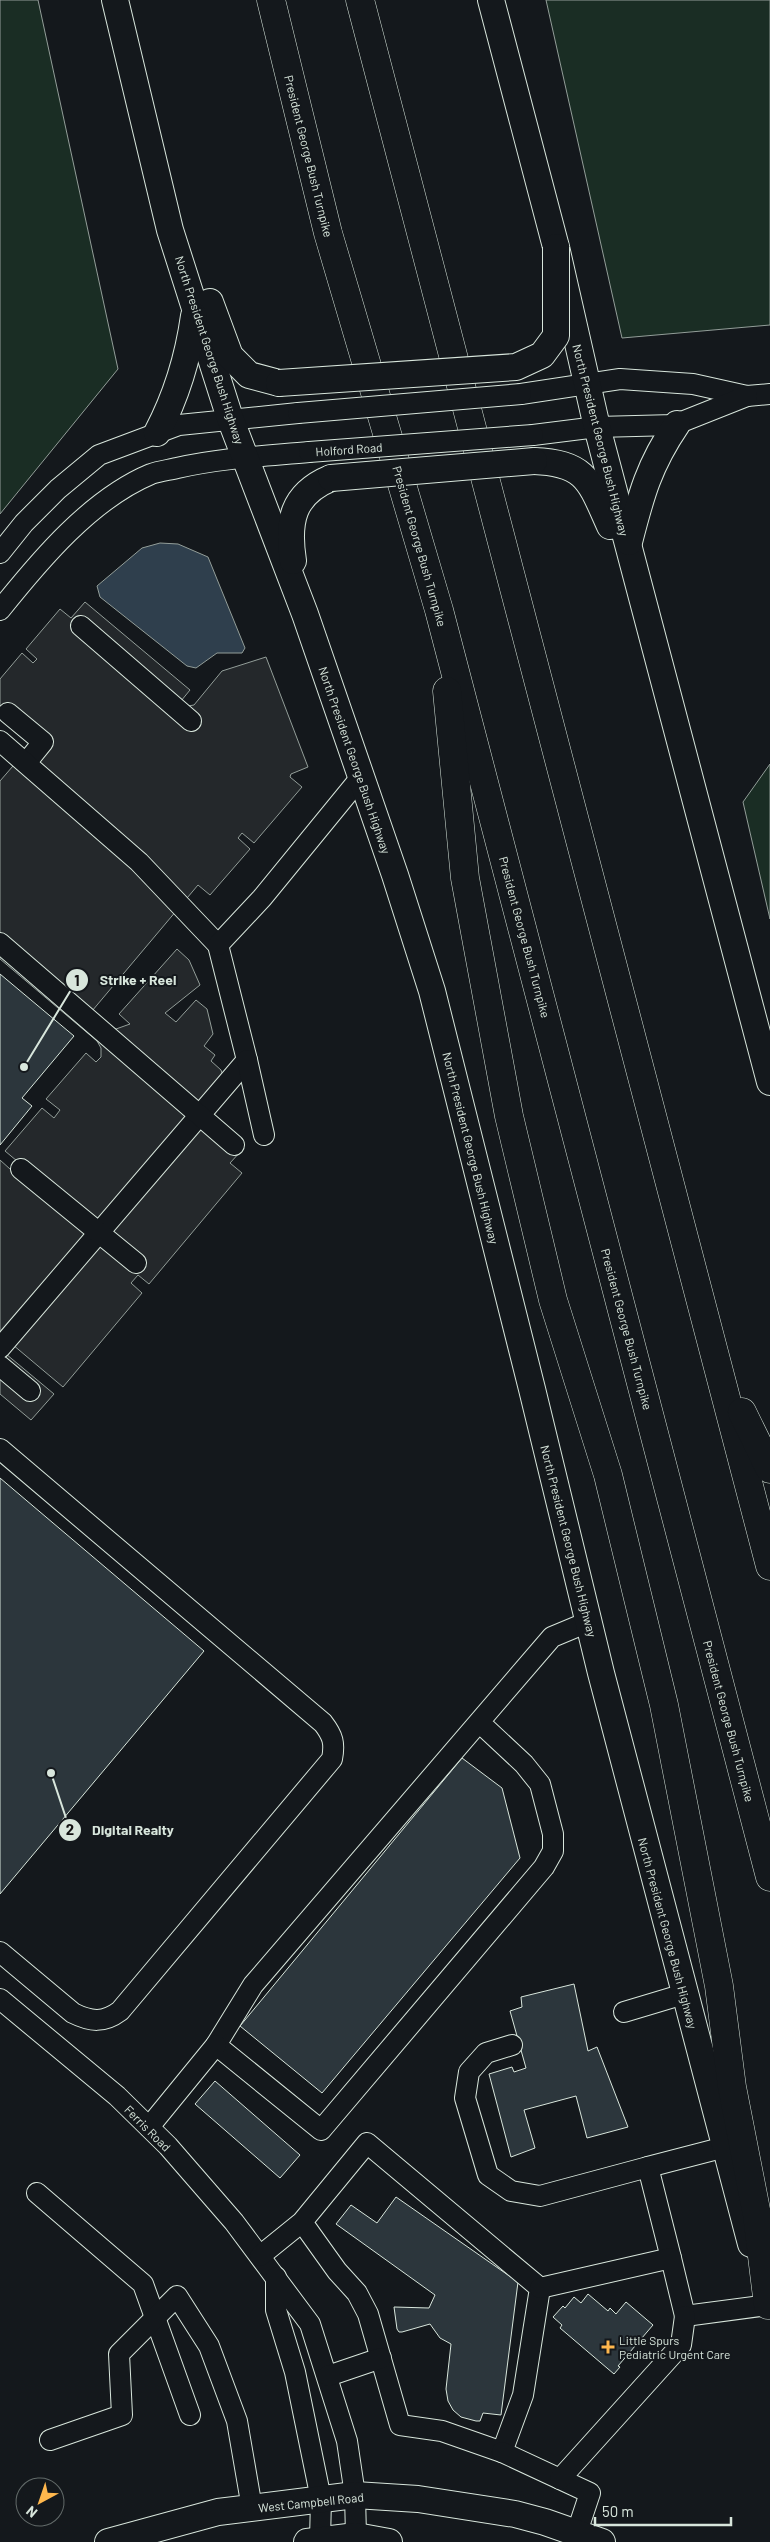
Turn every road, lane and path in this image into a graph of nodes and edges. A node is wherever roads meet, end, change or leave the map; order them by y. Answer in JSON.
{"nodes":[{"id":1,"x":115,"y":0,"type":"edge"},
{"id":2,"x":260,"y":0,"type":"edge"},
{"id":3,"x":271,"y":0,"type":"edge"},
{"id":4,"x":491,"y":0,"type":"edge"},
{"id":5,"x":363,"y":3,"type":"edge"},
{"id":6,"x":293,"y":95,"type":"junction"},
{"id":7,"x":170,"y":230,"type":"junction"},
{"id":8,"x":556,"y":247,"type":"junction"},
{"id":9,"x":195,"y":308,"type":"junction"},
{"id":10,"x":587,"y":386,"type":"junction"},
{"id":11,"x":770,"y":394,"type":"edge"},
{"id":12,"x":747,"y":396,"type":"junction"},
{"id":13,"x":230,"y":418,"type":"junction"},
{"id":14,"x":677,"y":424,"type":"junction"},
{"id":15,"x":597,"y":427,"type":"junction"},
{"id":16,"x":157,"y":433,"type":"junction"},
{"id":17,"x":533,"y":448,"type":"junction"},
{"id":18,"x":245,"y":457,"type":"junction"},
{"id":19,"x":629,"y":545,"type":"junction"},
{"id":20,"x":0,"y":553,"type":"edge"},
{"id":21,"x":641,"y":592,"type":"junction"},
{"id":22,"x":299,"y":599,"type":"junction"},
{"id":23,"x":0,"y":610,"type":"edge"},
{"id":24,"x":440,"y":610,"type":"junction"},
{"id":25,"x":81,"y":626,"type":"dead end"},
{"id":26,"x":8,"y":713,"type":"dead end"},
{"id":27,"x":191,"y":721,"type":"dead end"},
{"id":28,"x":0,"y":741,"type":"edge"},
{"id":29,"x":26,"y":763,"type":"junction"},
{"id":30,"x":361,"y":778,"type":"junction"},
{"id":31,"x":0,"y":943,"type":"edge"},
{"id":32,"x":218,"y":945,"type":"junction"},
{"id":33,"x":247,"y":1060,"type":"junction"},
{"id":34,"x":770,"y":1082,"type":"edge"},
{"id":35,"x":200,"y":1115,"type":"junction"},
{"id":36,"x":264,"y":1135,"type":"dead end"},
{"id":37,"x":234,"y":1145,"type":"dead end"},
{"id":38,"x":21,"y":1169,"type":"dead end"},
{"id":39,"x":99,"y":1233,"type":"junction"},
{"id":40,"x":136,"y":1263,"type":"dead end"},
{"id":41,"x":0,"y":1348,"type":"edge"},
{"id":42,"x":715,"y":1355,"type":"junction"},
{"id":43,"x":0,"y":1366,"type":"edge"},
{"id":44,"x":30,"y":1391,"type":"dead end"},
{"id":45,"x":0,"y":1449,"type":"edge"},
{"id":46,"x":770,"y":1469,"type":"edge"},
{"id":47,"x":770,"y":1566,"type":"edge"},
{"id":48,"x":588,"y":1622,"type":"junction"},
{"id":49,"x":479,"y":1722,"type":"junction"},
{"id":50,"x":770,"y":1877,"type":"edge"},
{"id":51,"x":0,"y":1952,"type":"edge"},
{"id":52,"x":684,"y":1994,"type":"junction"},
{"id":53,"x":0,"y":1999,"type":"edge"},
{"id":54,"x":624,"y":2012,"type":"dead end"},
{"id":55,"x":216,"y":2044,"type":"junction"},
{"id":56,"x":512,"y":2045,"type":"dead end"},
{"id":57,"x":148,"y":2127,"type":"junction"},
{"id":58,"x":725,"y":2147,"type":"junction"},
{"id":59,"x":648,"y":2167,"type":"junction"},
{"id":60,"x":37,"y":2193,"type":"dead end"},
{"id":61,"x":302,"y":2222,"type":"junction"},
{"id":62,"x":260,"y":2256,"type":"junction"},
{"id":63,"x":670,"y":2258,"type":"junction"},
{"id":64,"x":276,"y":2277,"type":"junction"},
{"id":65,"x":540,"y":2288,"type":"junction"},
{"id":66,"x":769,"y":2309,"type":"edge"},
{"id":67,"x":685,"y":2316,"type":"junction"},
{"id":68,"x":155,"y":2318,"type":"junction"},
{"id":69,"x":380,"y":2358,"type":"junction"},
{"id":70,"x":328,"y":2376,"type":"junction"},
{"id":71,"x":190,"y":2415,"type":"dead end"},
{"id":72,"x":50,"y":2440,"type":"dead end"},
{"id":73,"x":502,"y":2452,"type":"junction"},
{"id":74,"x":560,"y":2479,"type":"junction"},
{"id":75,"x":355,"y":2495,"type":"junction"},
{"id":76,"x":321,"y":2499,"type":"junction"},
{"id":77,"x":252,"y":2508,"type":"junction"},
{"id":78,"x":577,"y":2532,"type":"junction"},
{"id":79,"x":356,"y":2536,"type":"junction"},
{"id":80,"x":313,"y":2541,"type":"edge"},
{"id":81,"x":108,"y":2542,"type":"edge"},
{"id":82,"x":389,"y":2542,"type":"edge"},
{"id":83,"x":602,"y":2542,"type":"edge"}],
"edges":[{"from":1,"to":7,"type":"main road","name":"North President George Bush Highway"},
{"from":2,"to":6,"type":"highway"},
{"from":3,"to":6,"type":"highway","name":"President George Bush Turnpike"},
{"from":4,"to":8,"type":"main road","name":"North President George Bush Highway"},
{"from":5,"to":42,"type":"highway"},
{"from":6,"to":24,"type":"highway","name":"President George Bush Turnpike"},
{"from":7,"to":8,"type":"main road","bridge":true},
{"from":7,"to":9,"type":"main road","name":"North President George Bush Highway"},
{"from":8,"to":10,"type":"main road","name":"North President George Bush Highway"},
{"from":9,"to":13,"type":"main road","name":"North President George Bush Highway"},
{"from":9,"to":16,"type":"main road"},
{"from":10,"to":12,"type":"street","name":"Holford Road"},
{"from":10,"to":13,"type":"street","name":"Holford Road","bridge":true},
{"from":10,"to":15,"type":"main road","name":"North President George Bush Highway"},
{"from":11,"to":12,"type":"street","name":"Holford Road"},
{"from":12,"to":14,"type":"street","name":"Holford Road"},
{"from":13,"to":16,"type":"street","name":"Holford Road"},
{"from":13,"to":18,"type":"main road","name":"North President George Bush Highway"},
{"from":14,"to":15,"type":"street","name":"Holford Road"},
{"from":14,"to":19,"type":"main road"},
{"from":15,"to":17,"type":"street","name":"Holford Road"},
{"from":15,"to":19,"type":"main road","name":"North President George Bush Highway"},
{"from":16,"to":20,"type":"street","name":"Holford Road"},
{"from":17,"to":18,"type":"street","name":"Holford Road","bridge":true},
{"from":17,"to":21,"type":"main road"},
{"from":17,"to":22,"type":"main road","bridge":true},
{"from":18,"to":22,"type":"main road","name":"North President George Bush Highway"},
{"from":18,"to":23,"type":"street","name":"Holford Road"},
{"from":19,"to":21,"type":"main road","name":"North President George Bush Highway"},
{"from":21,"to":34,"type":"main road","name":"North President George Bush Highway"},
{"from":22,"to":30,"type":"main road","name":"North President George Bush Highway"},
{"from":24,"to":50,"type":"highway","name":"President George Bush Turnpike"},
{"from":24,"to":66,"type":"highway"},
{"from":25,"to":27,"type":"street"},
{"from":26,"to":29,"type":"street"},
{"from":28,"to":29,"type":"street"},
{"from":29,"to":32,"type":"street"},
{"from":30,"to":32,"type":"street"},
{"from":30,"to":48,"type":"main road","name":"North President George Bush Highway"},
{"from":31,"to":35,"type":"street"},
{"from":32,"to":33,"type":"street"},
{"from":33,"to":35,"type":"street"},
{"from":33,"to":36,"type":"street"},
{"from":35,"to":37,"type":"street"},
{"from":35,"to":39,"type":"street"},
{"from":38,"to":39,"type":"street"},
{"from":39,"to":40,"type":"street"},
{"from":39,"to":41,"type":"street"},
{"from":42,"to":46,"type":"highway"},
{"from":42,"to":47,"type":"highway"},
{"from":43,"to":44,"type":"street"},
{"from":45,"to":51,"type":"street"},
{"from":48,"to":49,"type":"street"},
{"from":48,"to":52,"type":"main road","name":"North President George Bush Highway"},
{"from":49,"to":55,"type":"street"},
{"from":49,"to":55,"type":"street"},
{"from":52,"to":54,"type":"street"},
{"from":52,"to":58,"type":"main road","name":"North President George Bush Highway"},
{"from":53,"to":57,"type":"street","name":"Ferris Road"},
{"from":55,"to":57,"type":"street"},
{"from":56,"to":59,"type":"street"},
{"from":57,"to":62,"type":"street","name":"Ferris Road"},
{"from":58,"to":59,"type":"street"},
{"from":58,"to":66,"type":"main road","name":"North President George Bush Highway"},
{"from":59,"to":63,"type":"street"},
{"from":60,"to":68,"type":"street"},
{"from":61,"to":62,"type":"street"},
{"from":61,"to":65,"type":"street"},
{"from":61,"to":69,"type":"street"},
{"from":62,"to":64,"type":"street","name":"Ferris Road"},
{"from":63,"to":65,"type":"street"},
{"from":63,"to":67,"type":"street"},
{"from":64,"to":70,"type":"street","name":"Ferris Road"},
{"from":64,"to":76,"type":"street"},
{"from":65,"to":73,"type":"street"},
{"from":66,"to":67,"type":"street"},
{"from":67,"to":74,"type":"street"},
{"from":68,"to":71,"type":"street"},
{"from":68,"to":72,"type":"street"},
{"from":68,"to":77,"type":"street"},
{"from":69,"to":70,"type":"street"},
{"from":69,"to":73,"type":"street"},
{"from":70,"to":75,"type":"street","name":"Ferris Road"},
{"from":73,"to":74,"type":"street"},
{"from":74,"to":78,"type":"street"},
{"from":75,"to":76,"type":"main road","name":"West Campbell Road"},
{"from":75,"to":78,"type":"main road","name":"West Campbell Road"},
{"from":75,"to":79,"type":"street","name":"Ferris Road"},
{"from":76,"to":77,"type":"main road","name":"West Campbell Road"},
{"from":76,"to":80,"type":"street"},
{"from":77,"to":81,"type":"main road","name":"West Campbell Road"},
{"from":78,"to":83,"type":"main road","name":"West Campbell Road"},
{"from":79,"to":80,"type":"main road"},
{"from":79,"to":82,"type":"main road"}]}
